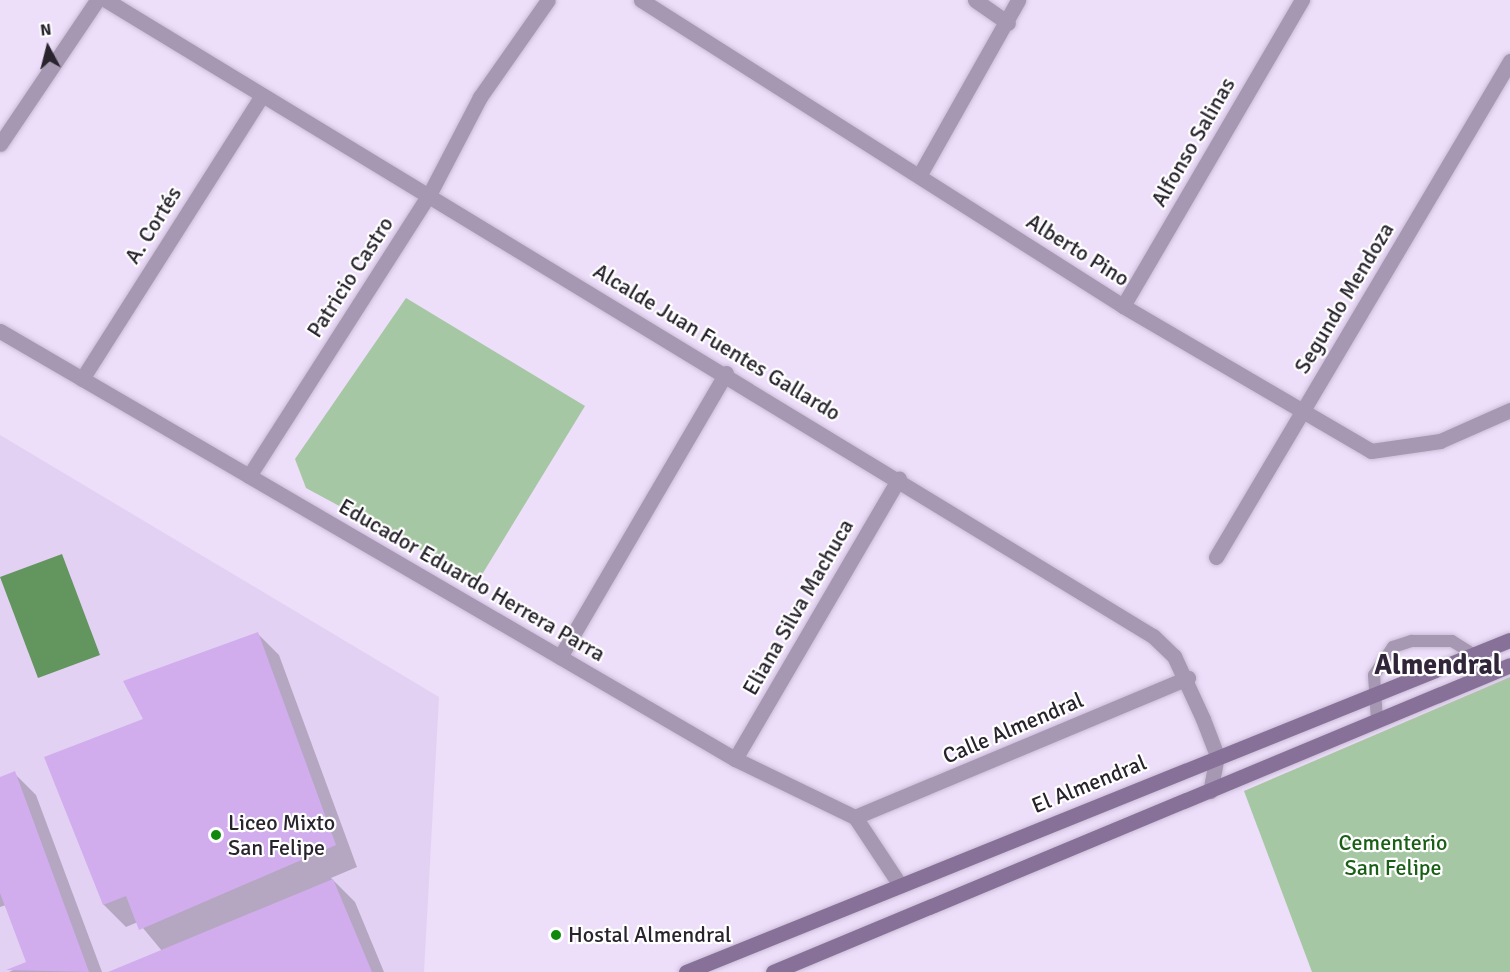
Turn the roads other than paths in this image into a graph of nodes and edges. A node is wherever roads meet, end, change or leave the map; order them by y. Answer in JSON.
{"nodes":[{"id":1,"x":97,"y":0,"type":"edge"},
{"id":2,"x":106,"y":0,"type":"edge"},
{"id":3,"x":548,"y":0,"type":"edge"},
{"id":4,"x":641,"y":0,"type":"edge"},
{"id":5,"x":975,"y":0,"type":"edge"},
{"id":6,"x":1018,"y":0,"type":"edge"},
{"id":7,"x":1302,"y":0,"type":"edge"},
{"id":8,"x":1008,"y":23,"type":"junction"},
{"id":9,"x":1510,"y":61,"type":"edge"},
{"id":10,"x":262,"y":95,"type":"junction"},
{"id":11,"x":0,"y":144,"type":"edge"},
{"id":12,"x":920,"y":176,"type":"junction"},
{"id":13,"x":429,"y":195,"type":"junction"},
{"id":14,"x":1123,"y":306,"type":"junction"},
{"id":15,"x":0,"y":331,"type":"edge"},
{"id":16,"x":726,"y":373,"type":"junction"},
{"id":17,"x":82,"y":379,"type":"junction"},
{"id":18,"x":1510,"y":410,"type":"edge"},
{"id":19,"x":1302,"y":412,"type":"junction"},
{"id":20,"x":249,"y":476,"type":"junction"},
{"id":21,"x":899,"y":478,"type":"junction"},
{"id":22,"x":1216,"y":557,"type":"dead end"},
{"id":23,"x":1510,"y":640,"type":"edge"},
{"id":24,"x":1474,"y":655,"type":"junction"},
{"id":25,"x":560,"y":657,"type":"junction"},
{"id":26,"x":1510,"y":665,"type":"edge"},
{"id":27,"x":1486,"y":676,"type":"junction"},
{"id":28,"x":1188,"y":678,"type":"junction"},
{"id":29,"x":1371,"y":695,"type":"junction"},
{"id":30,"x":1377,"y":720,"type":"junction"},
{"id":31,"x":1217,"y":756,"type":"junction"},
{"id":32,"x":735,"y":759,"type":"junction"},
{"id":33,"x":1210,"y":791,"type":"junction"},
{"id":34,"x":855,"y":817,"type":"junction"},
{"id":35,"x":900,"y":885,"type":"junction"},
{"id":36,"x":686,"y":972,"type":"edge"},
{"id":37,"x":773,"y":972,"type":"edge"}],
"edges":[{"from":1,"to":11,"type":"street"},
{"from":2,"to":10,"type":"street","name":"Alcalde Juan Fuentes Gallardo"},
{"from":3,"to":13,"type":"street","name":"Patricio Castro"},
{"from":4,"to":12,"type":"street","name":"Alberto Pino"},
{"from":5,"to":8,"type":"street"},
{"from":6,"to":8,"type":"street"},
{"from":7,"to":14,"type":"street","name":"Alfonso Salinas"},
{"from":8,"to":12,"type":"street"},
{"from":9,"to":19,"type":"street","name":"Segundo Mendoza"},
{"from":10,"to":13,"type":"street","name":"Alcalde Juan Fuentes Gallardo"},
{"from":10,"to":17,"type":"street","name":"A. Cortés"},
{"from":12,"to":14,"type":"street","name":"Alberto Pino"},
{"from":13,"to":16,"type":"street","name":"Alcalde Juan Fuentes Gallardo"},
{"from":13,"to":20,"type":"street","name":"Patricio Castro"},
{"from":14,"to":19,"type":"street","name":"Alberto Pino"},
{"from":15,"to":17,"type":"street","name":"Educador Eduardo Herrera Parra"},
{"from":16,"to":21,"type":"street","name":"Alcalde Juan Fuentes Gallardo"},
{"from":16,"to":25,"type":"street"},
{"from":17,"to":20,"type":"street","name":"Educador Eduardo Herrera Parra"},
{"from":18,"to":19,"type":"street","name":"Alberto Pino"},
{"from":19,"to":22,"type":"street","name":"Segundo Mendoza"},
{"from":20,"to":25,"type":"street","name":"Educador Eduardo Herrera Parra"},
{"from":21,"to":28,"type":"street","name":"Alcalde Juan Fuentes Gallardo"},
{"from":21,"to":32,"type":"street","name":"Eliana Silva Machuca"},
{"from":23,"to":24,"type":"main road","name":"El Almendral"},
{"from":24,"to":27,"type":"lane"},
{"from":24,"to":29,"type":"main road","name":"El Almendral"},
{"from":24,"to":29,"type":"lane"},
{"from":25,"to":32,"type":"street","name":"Educador Eduardo Herrera Parra"},
{"from":26,"to":27,"type":"main road"},
{"from":27,"to":30,"type":"main road"},
{"from":28,"to":31,"type":"street","name":"Alcalde Juan Fuentes Gallardo"},
{"from":28,"to":34,"type":"street","name":"Calle Almendral"},
{"from":29,"to":30,"type":"lane"},
{"from":29,"to":31,"type":"main road","name":"El Almendral"},
{"from":30,"to":33,"type":"main road"},
{"from":31,"to":33,"type":"street"},
{"from":31,"to":35,"type":"main road","name":"El Almendral"},
{"from":32,"to":34,"type":"street","name":"Educador Eduardo Herrera Parra"},
{"from":33,"to":37,"type":"main road"},
{"from":34,"to":35,"type":"street"},
{"from":35,"to":36,"type":"main road","name":"El Almendral"}]}
